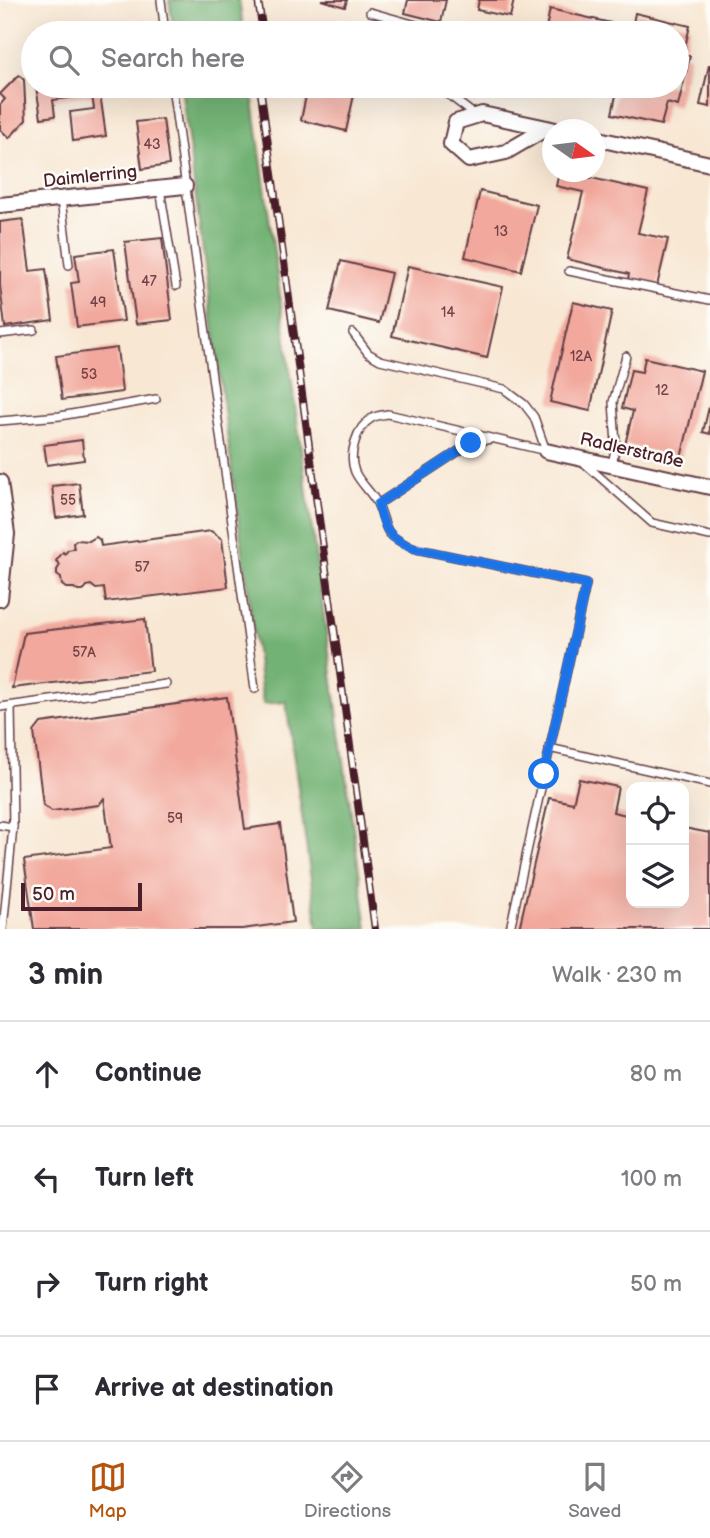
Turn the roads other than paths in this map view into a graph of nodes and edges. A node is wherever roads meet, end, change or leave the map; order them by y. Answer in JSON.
{"nodes":[{"id":1,"x":161,"y":0,"type":"edge"},
{"id":2,"x":370,"y":12,"type":"dead end"},
{"id":3,"x":164,"y":21,"type":"edge"},
{"id":4,"x":402,"y":21,"type":"edge"},
{"id":5,"x":174,"y":98,"type":"edge"},
{"id":6,"x":453,"y":98,"type":"edge"},
{"id":7,"x":476,"y":115,"type":"junction"},
{"id":8,"x":542,"y":127,"type":"edge"},
{"id":9,"x":542,"y":134,"type":"edge"},
{"id":10,"x":605,"y":140,"type":"edge"},
{"id":11,"x":710,"y":164,"type":"edge"},
{"id":12,"x":185,"y":186,"type":"junction"},
{"id":13,"x":159,"y":189,"type":"junction"},
{"id":14,"x":61,"y":199,"type":"junction"},
{"id":15,"x":0,"y":205,"type":"edge"},
{"id":16,"x":69,"y":265,"type":"dead end"},
{"id":17,"x":569,"y":271,"type":"dead end"},
{"id":18,"x":176,"y":286,"type":"dead end"},
{"id":19,"x":710,"y":300,"type":"edge"},
{"id":20,"x":33,"y":330,"type":"dead end"},
{"id":21,"x":353,"y":333,"type":"dead end"},
{"id":22,"x":0,"y":334,"type":"edge"},
{"id":23,"x":626,"y":356,"type":"dead end"},
{"id":24,"x":156,"y":399,"type":"dead end"},
{"id":25,"x":0,"y":421,"type":"edge"},
{"id":26,"x":495,"y":438,"type":"junction"},
{"id":27,"x":546,"y":451,"type":"junction"},
{"id":28,"x":578,"y":457,"type":"junction"},
{"id":29,"x":612,"y":465,"type":"junction"},
{"id":30,"x":0,"y":482,"type":"edge"},
{"id":31,"x":710,"y":487,"type":"edge"},
{"id":32,"x":378,"y":504,"type":"junction"},
{"id":33,"x":710,"y":536,"type":"edge"},
{"id":34,"x":0,"y":599,"type":"edge"},
{"id":35,"x":166,"y":684,"type":"dead end"},
{"id":36,"x":255,"y":689,"type":"dead end"},
{"id":37,"x":11,"y":706,"type":"junction"},
{"id":38,"x":0,"y":707,"type":"edge"},
{"id":39,"x":549,"y":748,"type":"junction"},
{"id":40,"x":710,"y":783,"type":"edge"},
{"id":41,"x":0,"y":825,"type":"edge"},
{"id":42,"x":13,"y":827,"type":"junction"},
{"id":43,"x":3,"y":929,"type":"edge"},
{"id":44,"x":510,"y":929,"type":"edge"}],
"edges":[{"from":1,"to":3,"type":"lane"},
{"from":2,"to":4,"type":"lane"},
{"from":5,"to":12,"type":"lane"},
{"from":6,"to":7,"type":"lane"},
{"from":7,"to":8,"type":"street"},
{"from":7,"to":9,"type":"street"},
{"from":10,"to":11,"type":"street"},
{"from":12,"to":13,"type":"street","name":"Daimlerring"},
{"from":12,"to":36,"type":"lane"},
{"from":13,"to":14,"type":"street","name":"Daimlerring"},
{"from":13,"to":18,"type":"lane"},
{"from":14,"to":15,"type":"street","name":"Daimlerring"},
{"from":14,"to":16,"type":"lane"},
{"from":17,"to":19,"type":"lane"},
{"from":20,"to":22,"type":"lane"},
{"from":21,"to":27,"type":"lane"},
{"from":23,"to":29,"type":"lane"},
{"from":24,"to":25,"type":"lane"},
{"from":26,"to":27,"type":"lane"},
{"from":26,"to":32,"type":"lane"},
{"from":26,"to":32,"type":"lane"},
{"from":27,"to":28,"type":"street","name":"Radlerstraße"},
{"from":28,"to":29,"type":"street","name":"Radlerstraße"},
{"from":28,"to":33,"type":"lane"},
{"from":29,"to":31,"type":"street","name":"Radlerstraße"},
{"from":30,"to":34,"type":"street"},
{"from":32,"to":39,"type":"lane"},
{"from":35,"to":37,"type":"lane"},
{"from":37,"to":38,"type":"lane"},
{"from":37,"to":42,"type":"lane"},
{"from":39,"to":40,"type":"lane"},
{"from":39,"to":44,"type":"lane"},
{"from":41,"to":42,"type":"lane"},
{"from":42,"to":43,"type":"lane"}]}
